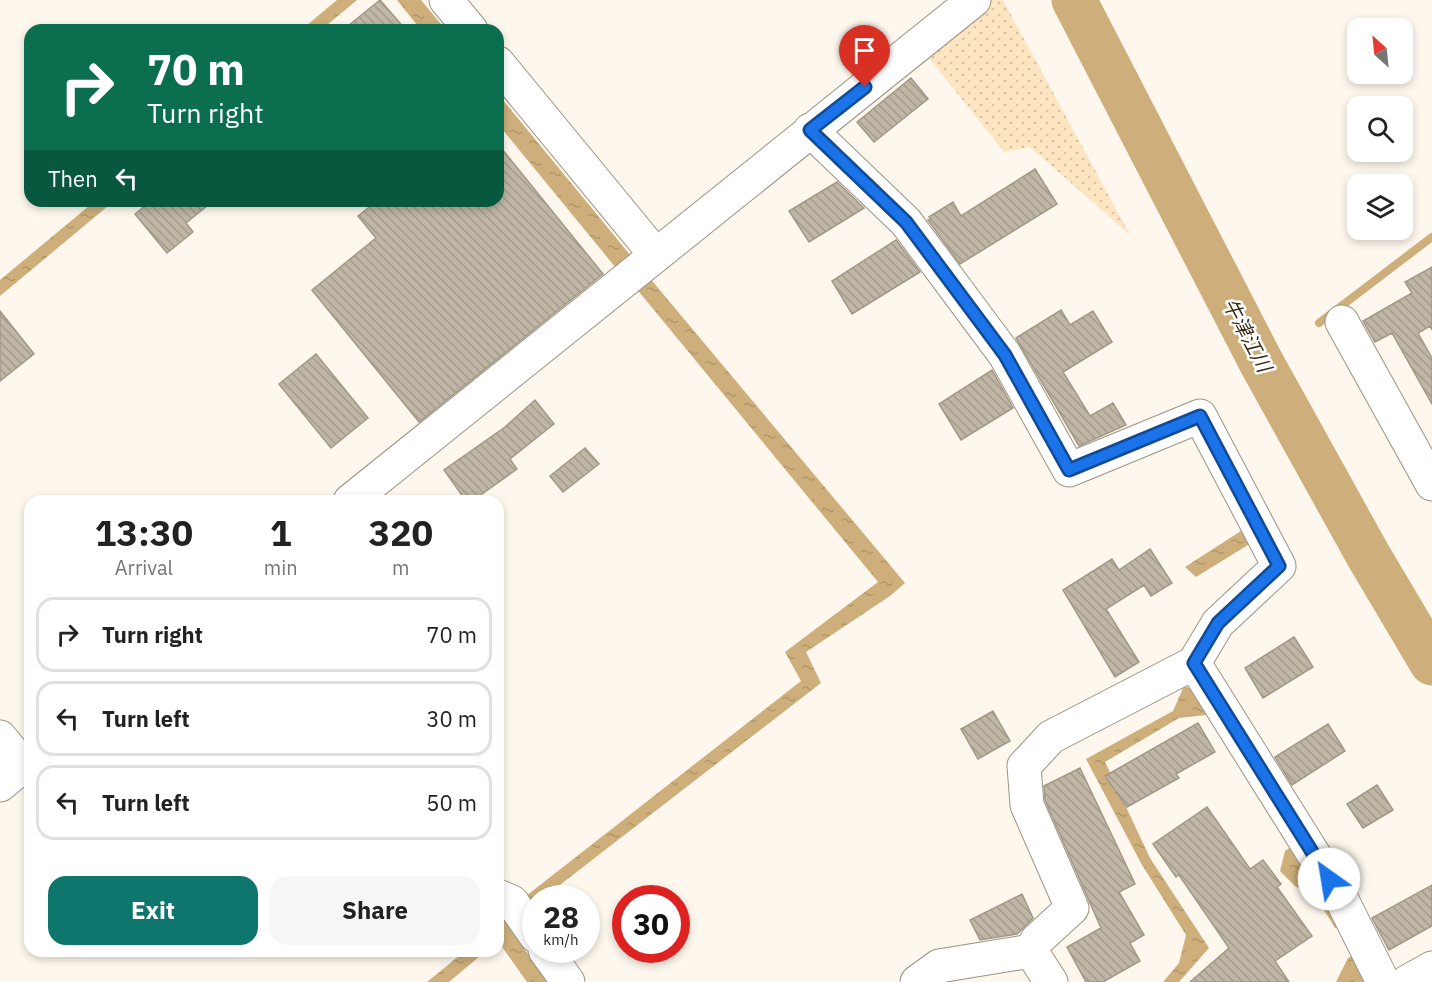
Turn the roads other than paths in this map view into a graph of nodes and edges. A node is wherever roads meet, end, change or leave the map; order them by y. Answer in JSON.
{"nodes":[{"id":1,"x":446,"y":0,"type":"edge"},
{"id":2,"x":974,"y":0,"type":"edge"},
{"id":3,"x":466,"y":24,"type":"edge"},
{"id":4,"x":504,"y":70,"type":"edge"},
{"id":5,"x":810,"y":130,"type":"junction"},
{"id":6,"x":655,"y":254,"type":"junction"},
{"id":7,"x":1342,"y":322,"type":"dead end"},
{"id":8,"x":1432,"y":484,"type":"edge"},
{"id":9,"x":357,"y":495,"type":"edge"},
{"id":10,"x":1194,"y":663,"type":"junction"},
{"id":11,"x":0,"y":737,"type":"edge"},
{"id":12,"x":18,"y":770,"type":"edge"},
{"id":13,"x":1031,"y":951,"type":"junction"},
{"id":14,"x":554,"y":963,"type":"edge"},
{"id":15,"x":1432,"y":968,"type":"edge"},
{"id":16,"x":568,"y":982,"type":"edge"},
{"id":17,"x":916,"y":982,"type":"edge"},
{"id":18,"x":1051,"y":982,"type":"edge"},
{"id":19,"x":1383,"y":982,"type":"edge"},
{"id":20,"x":1407,"y":982,"type":"edge"}],
"edges":[{"from":1,"to":3,"type":"street"},
{"from":2,"to":5,"type":"street"},
{"from":4,"to":6,"type":"street"},
{"from":5,"to":6,"type":"street"},
{"from":5,"to":10,"type":"street"},
{"from":6,"to":9,"type":"street"},
{"from":7,"to":8,"type":"street"},
{"from":10,"to":13,"type":"street"},
{"from":10,"to":19,"type":"street"},
{"from":11,"to":12,"type":"street"},
{"from":13,"to":17,"type":"street"},
{"from":13,"to":18,"type":"street"},
{"from":14,"to":16,"type":"street"},
{"from":15,"to":20,"type":"street"}]}
